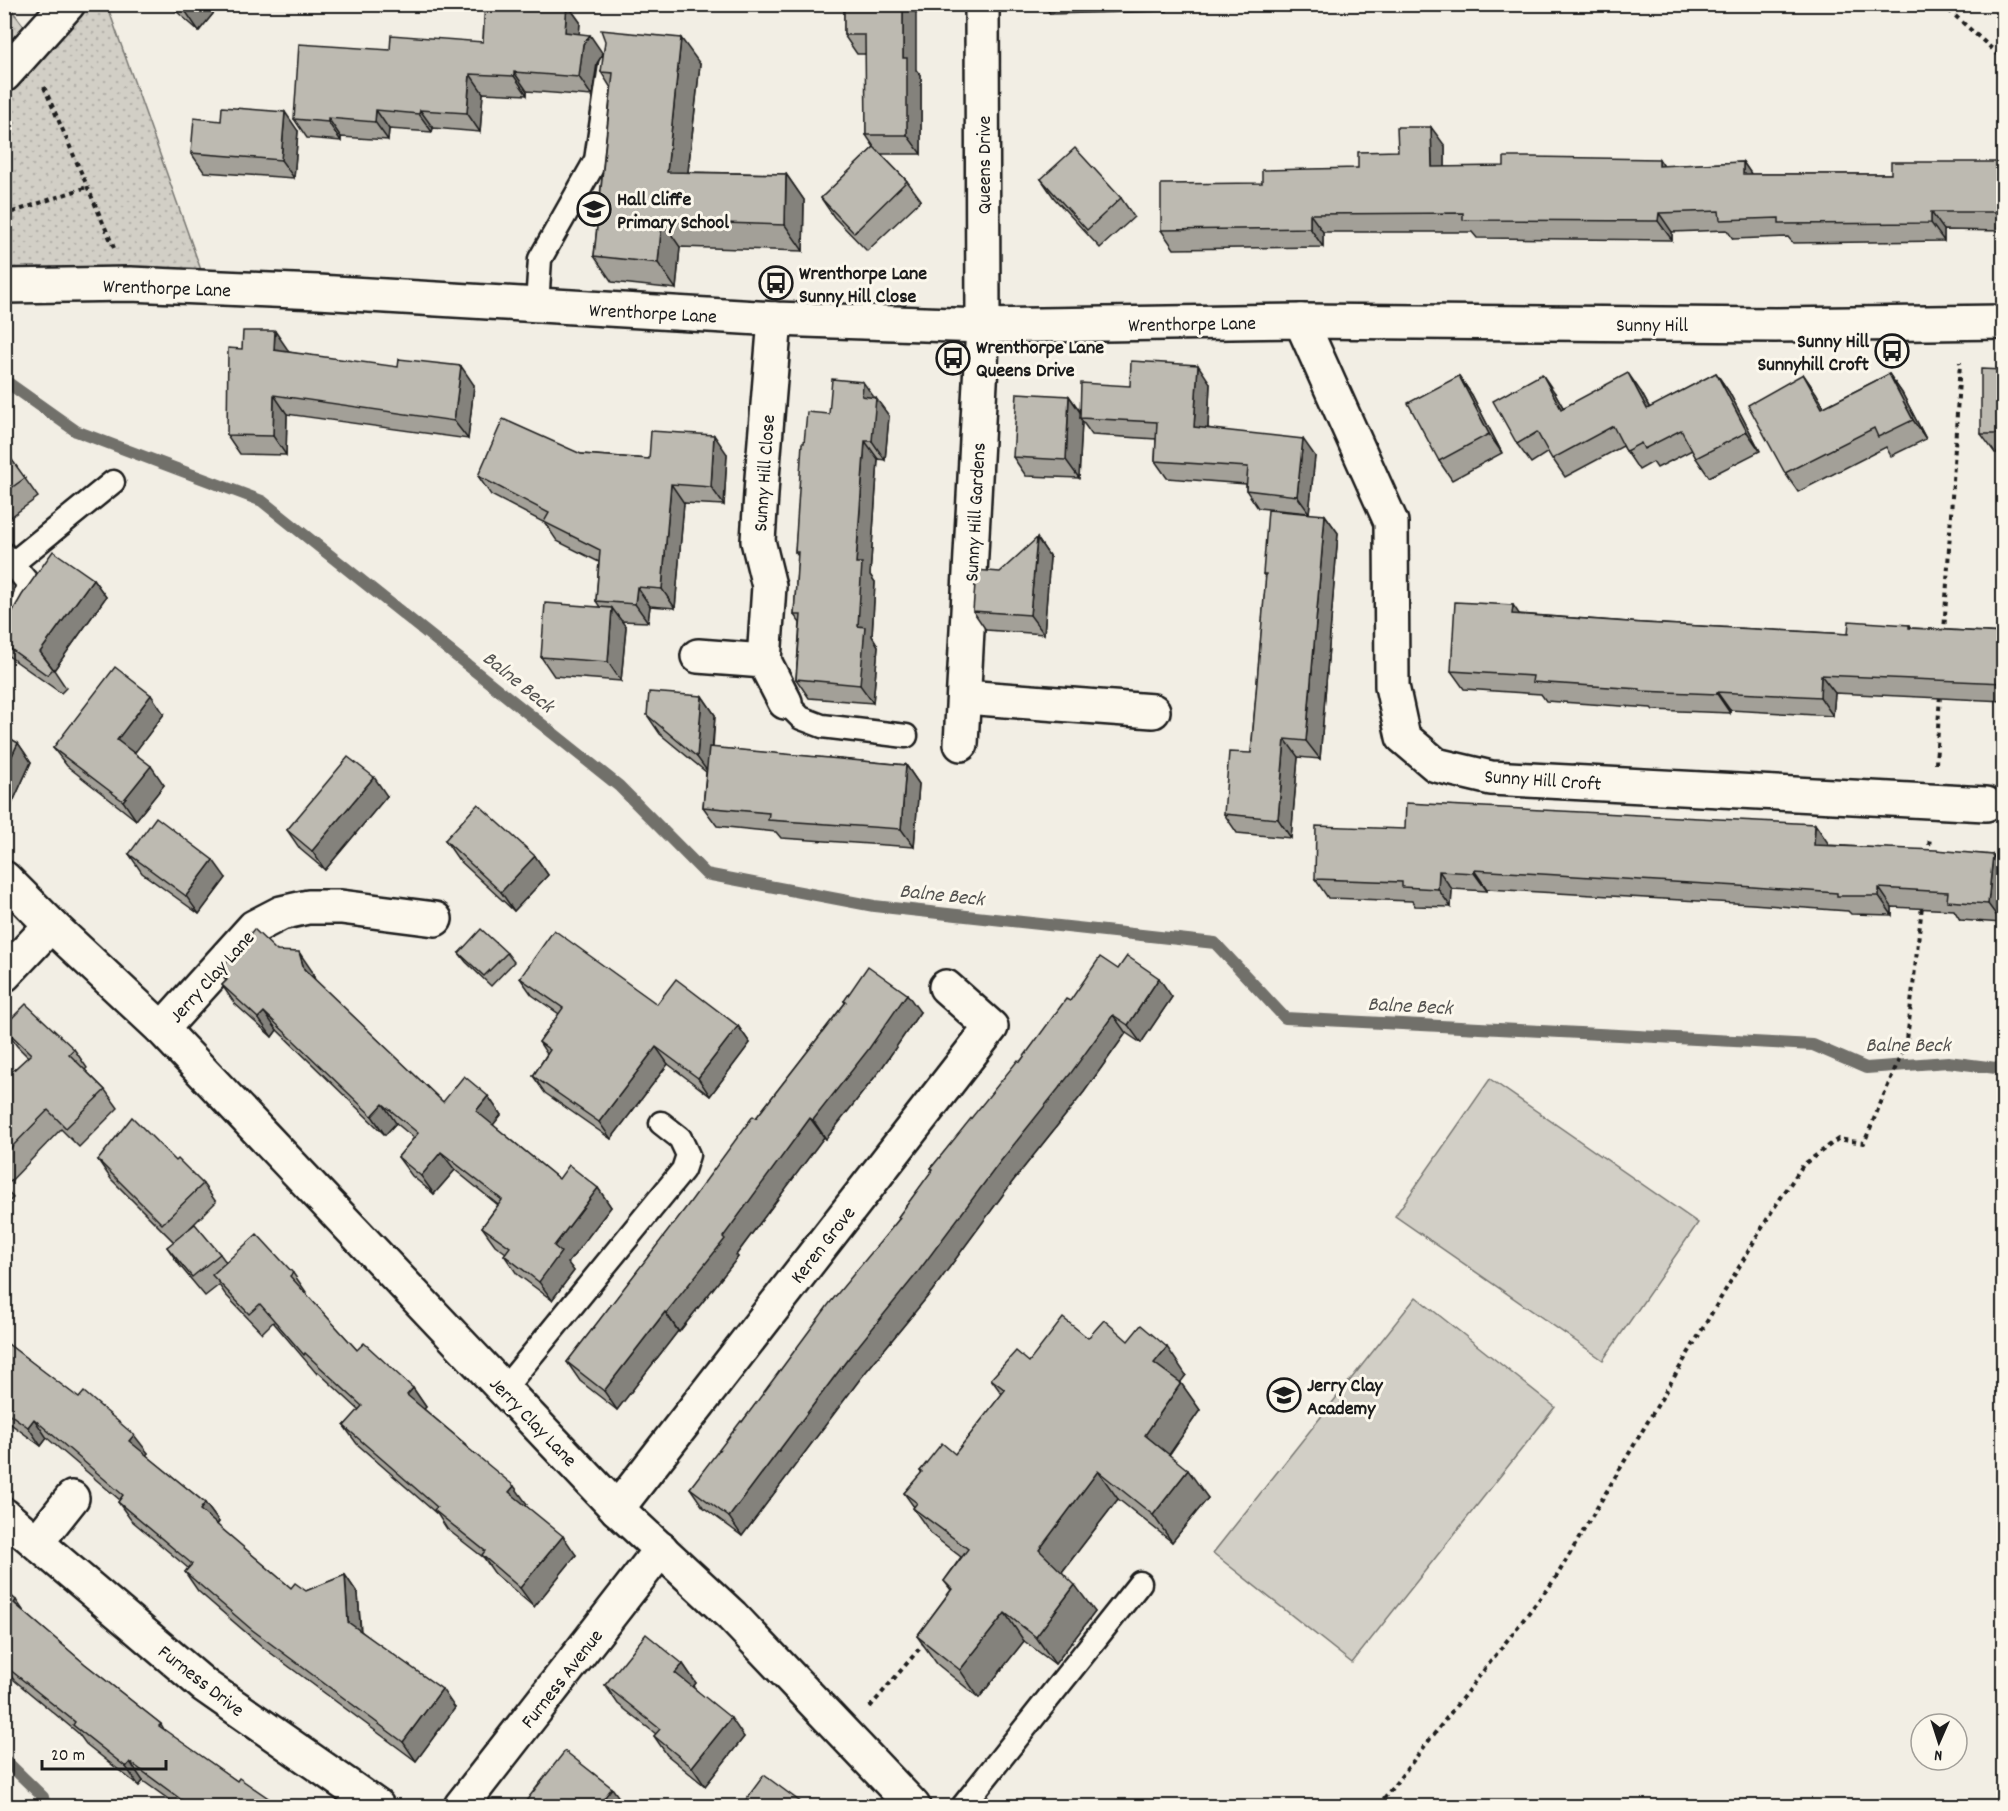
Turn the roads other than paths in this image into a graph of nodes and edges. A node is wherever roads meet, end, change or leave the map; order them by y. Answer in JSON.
{"nodes":[{"id":1,"x":68,"y":4,"type":"edge"},
{"id":2,"x":982,"y":4,"type":"edge"},
{"id":3,"x":610,"y":65,"type":"edge"},
{"id":4,"x":4,"y":75,"type":"edge"},
{"id":5,"x":4,"y":286,"type":"edge"},
{"id":6,"x":537,"y":305,"type":"junction"},
{"id":7,"x":775,"y":319,"type":"junction"},
{"id":8,"x":1301,"y":321,"type":"junction"},
{"id":9,"x":2004,"y":322,"type":"edge"},
{"id":10,"x":983,"y":326,"type":"junction"},
{"id":11,"x":113,"y":482,"type":"dead end"},
{"id":12,"x":8,"y":559,"type":"edge"},
{"id":13,"x":4,"y":642,"type":"edge"},
{"id":14,"x":699,"y":656,"type":"dead end"},
{"id":15,"x":764,"y":661,"type":"junction"},
{"id":16,"x":964,"y":697,"type":"junction"},
{"id":17,"x":785,"y":702,"type":"joint"},
{"id":18,"x":1153,"y":711,"type":"dead end"},
{"id":19,"x":906,"y":736,"type":"dead end"},
{"id":20,"x":961,"y":744,"type":"dead end"},
{"id":21,"x":1986,"y":804,"type":"dead end"},
{"id":22,"x":4,"y":878,"type":"edge"},
{"id":23,"x":435,"y":918,"type":"dead end"},
{"id":24,"x":51,"y":925,"type":"junction"},
{"id":25,"x":4,"y":975,"type":"edge"},
{"id":26,"x":946,"y":987,"type":"dead end"},
{"id":27,"x":162,"y":1029,"type":"junction"},
{"id":28,"x":661,"y":1123,"type":"dead end"},
{"id":29,"x":504,"y":1389,"type":"junction"},
{"id":30,"x":72,"y":1498,"type":"dead end"},
{"id":31,"x":617,"y":1509,"type":"junction"},
{"id":32,"x":4,"y":1515,"type":"edge"},
{"id":33,"x":37,"y":1542,"type":"junction"},
{"id":34,"x":661,"y":1549,"type":"junction"},
{"id":35,"x":1140,"y":1583,"type":"dead end"},
{"id":36,"x":377,"y":1806,"type":"edge"},
{"id":37,"x":461,"y":1806,"type":"edge"},
{"id":38,"x":913,"y":1806,"type":"edge"},
{"id":39,"x":963,"y":1806,"type":"edge"}],
"edges":[{"from":1,"to":4,"type":"street"},
{"from":2,"to":10,"type":"street","name":"Queens Drive"},
{"from":3,"to":6,"type":"lane"},
{"from":5,"to":6,"type":"street","name":"Wrenthorpe Lane"},
{"from":6,"to":7,"type":"street","name":"Wrenthorpe Lane"},
{"from":7,"to":10,"type":"street","name":"Wrenthorpe Lane"},
{"from":7,"to":15,"type":"street","name":"Sunny Hill Close"},
{"from":8,"to":9,"type":"street","name":"Sunny Hill"},
{"from":8,"to":10,"type":"street","name":"Wrenthorpe Lane"},
{"from":8,"to":21,"type":"street","name":"Sunny Hill Croft"},
{"from":10,"to":16,"type":"street","name":"Sunny Hill Gardens"},
{"from":11,"to":12,"type":"lane"},
{"from":12,"to":13,"type":"lane"},
{"from":14,"to":15,"type":"street"},
{"from":15,"to":17,"type":"street"},
{"from":16,"to":18,"type":"street"},
{"from":16,"to":20,"type":"street","name":"Sunny Hill Gardens"},
{"from":17,"to":19,"type":"lane"},
{"from":22,"to":24,"type":"street","name":"Jerry Clay Lane"},
{"from":23,"to":27,"type":"street","name":"Jerry Clay Lane"},
{"from":24,"to":25,"type":"street"},
{"from":24,"to":27,"type":"street","name":"Jerry Clay Lane"},
{"from":26,"to":31,"type":"street","name":"Keren Grove"},
{"from":27,"to":29,"type":"street","name":"Jerry Clay Lane"},
{"from":28,"to":29,"type":"lane"},
{"from":29,"to":31,"type":"street","name":"Jerry Clay Lane"},
{"from":30,"to":33,"type":"street"},
{"from":31,"to":34,"type":"street","name":"Jerry Clay Lane"},
{"from":32,"to":33,"type":"street","name":"Furness Drive"},
{"from":33,"to":36,"type":"street","name":"Furness Drive"},
{"from":34,"to":37,"type":"street","name":"Furness Avenue"},
{"from":34,"to":38,"type":"street","name":"Jerry Clay Lane"},
{"from":35,"to":39,"type":"lane"}]}
